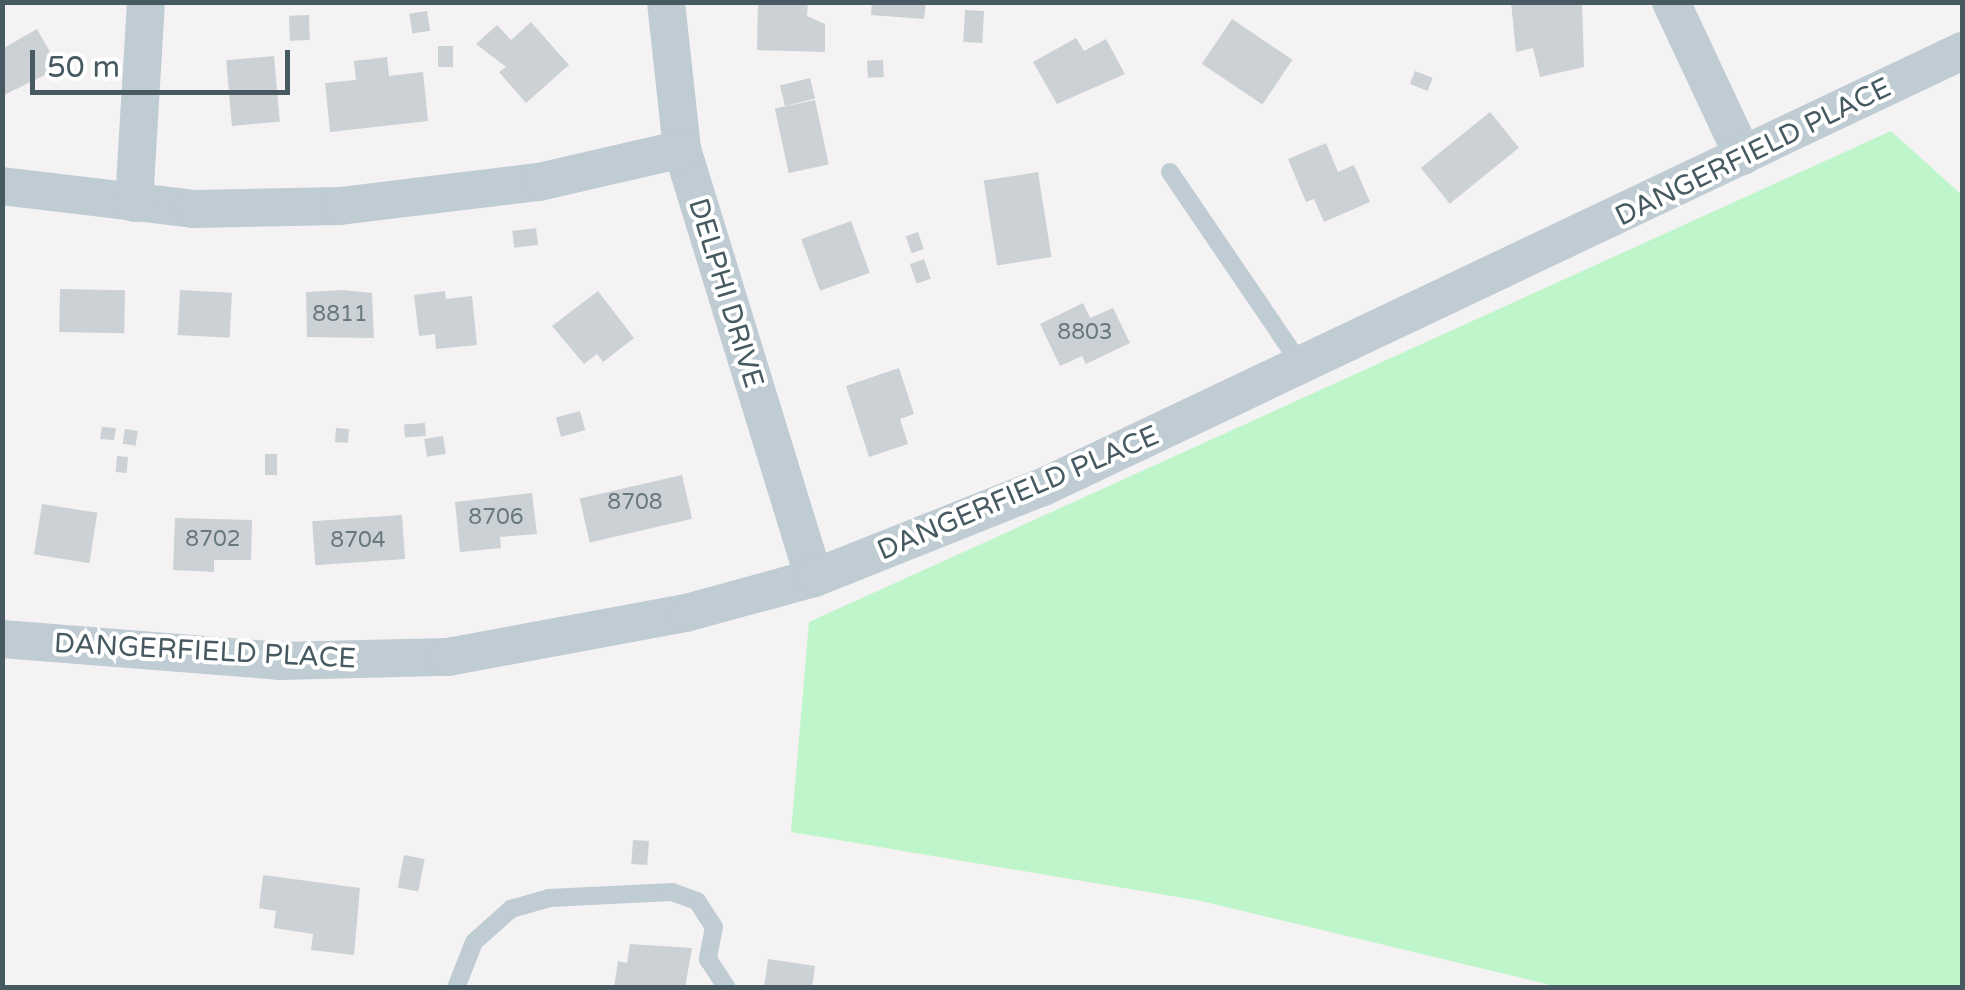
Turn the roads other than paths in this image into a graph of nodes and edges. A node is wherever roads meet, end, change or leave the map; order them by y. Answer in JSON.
{"nodes":[{"id":1,"x":146,"y":2,"type":"edge"},
{"id":2,"x":666,"y":2,"type":"edge"},
{"id":3,"x":1671,"y":2,"type":"edge"},
{"id":4,"x":1962,"y":51,"type":"edge"},
{"id":5,"x":682,"y":148,"type":"junction"},
{"id":6,"x":1742,"y":156,"type":"junction"},
{"id":7,"x":1170,"y":172,"type":"dead end"},
{"id":8,"x":2,"y":186,"type":"edge"},
{"id":9,"x":134,"y":203,"type":"junction"},
{"id":10,"x":1302,"y":366,"type":"junction"},
{"id":11,"x":814,"y":578,"type":"junction"},
{"id":12,"x":2,"y":639,"type":"edge"},
{"id":13,"x":456,"y":988,"type":"edge"},
{"id":14,"x":727,"y":988,"type":"edge"}],
"edges":[{"from":1,"to":9,"type":"street"},
{"from":2,"to":5,"type":"street","name":"DELPHI DRIVE"},
{"from":3,"to":6,"type":"street"},
{"from":4,"to":6,"type":"street","name":"DANGERFIELD PLACE"},
{"from":5,"to":9,"type":"street"},
{"from":5,"to":11,"type":"street","name":"DELPHI DRIVE"},
{"from":6,"to":10,"type":"street","name":"DANGERFIELD PLACE"},
{"from":7,"to":10,"type":"lane"},
{"from":8,"to":9,"type":"street"},
{"from":10,"to":11,"type":"street","name":"DANGERFIELD PLACE"},
{"from":11,"to":12,"type":"street","name":"DANGERFIELD PLACE"},
{"from":13,"to":14,"type":"lane"}]}
